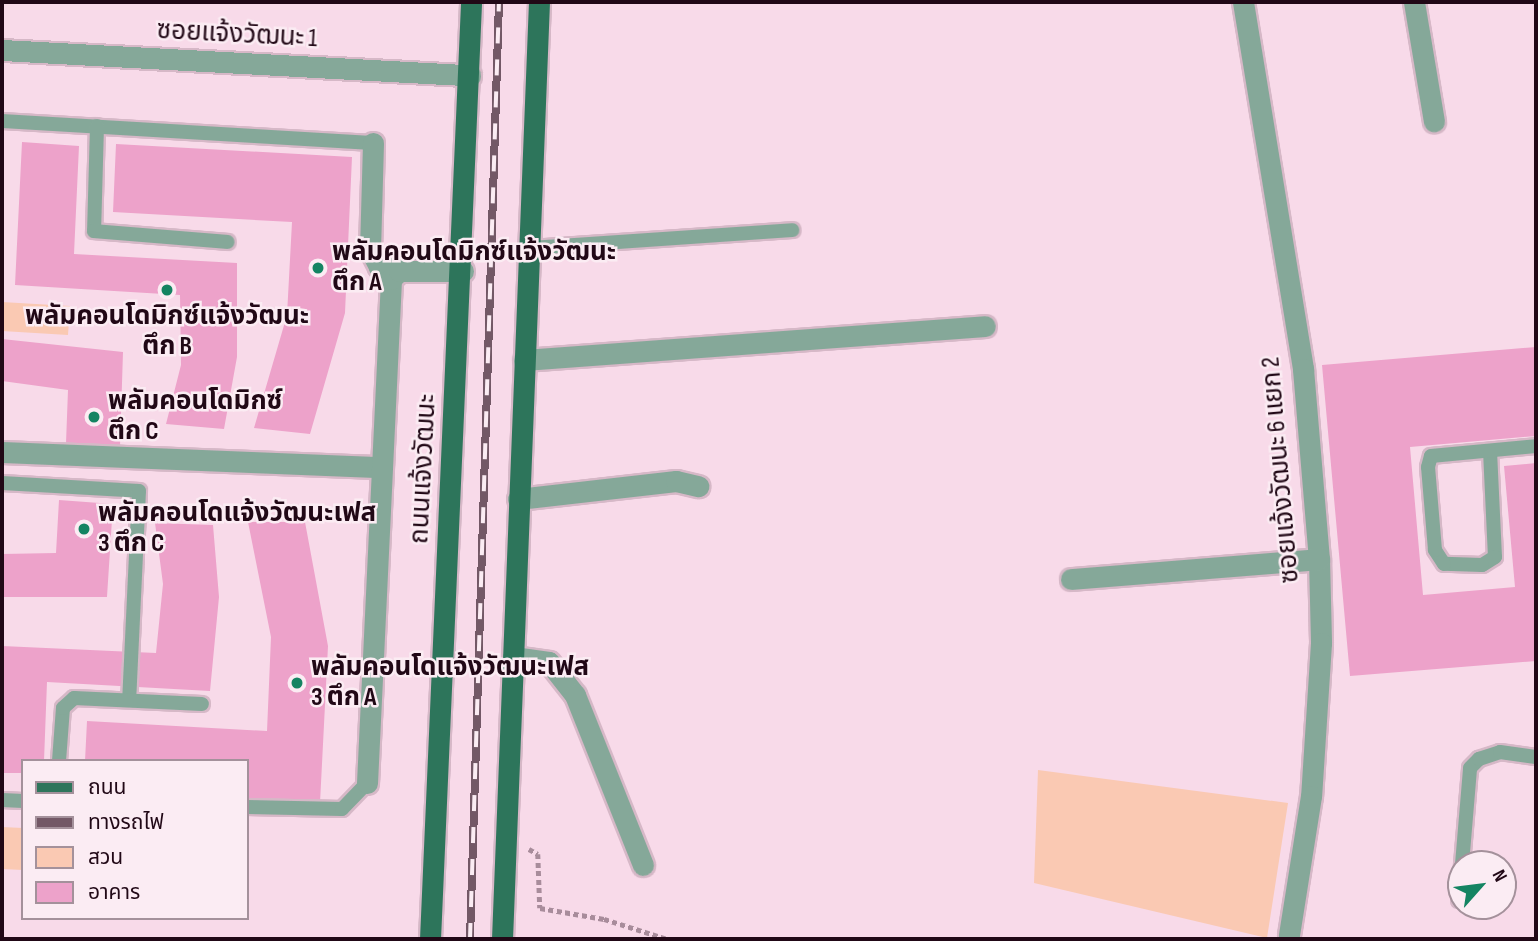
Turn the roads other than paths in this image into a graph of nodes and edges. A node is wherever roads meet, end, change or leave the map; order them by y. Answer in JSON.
{"nodes":[{"id":1,"x":471,"y":2,"type":"edge"},
{"id":2,"x":539,"y":2,"type":"edge"},
{"id":3,"x":1243,"y":2,"type":"edge"},
{"id":4,"x":1414,"y":2,"type":"edge"},
{"id":5,"x":2,"y":50,"type":"edge"},
{"id":6,"x":470,"y":75,"type":"junction"},
{"id":7,"x":2,"y":121,"type":"edge"},
{"id":8,"x":1434,"y":121,"type":"dead end"},
{"id":9,"x":97,"y":126,"type":"junction"},
{"id":10,"x":373,"y":142,"type":"joint"},
{"id":11,"x":792,"y":230,"type":"dead end"},
{"id":12,"x":228,"y":242,"type":"dead end"},
{"id":13,"x":530,"y":248,"type":"junction"},
{"id":14,"x":408,"y":270,"type":"junction"},
{"id":15,"x":463,"y":271,"type":"junction"},
{"id":16,"x":985,"y":326,"type":"dead end"},
{"id":17,"x":524,"y":360,"type":"junction"},
{"id":18,"x":1536,"y":446,"type":"edge"},
{"id":19,"x":1490,"y":451,"type":"junction"},
{"id":20,"x":2,"y":452,"type":"edge"},
{"id":21,"x":382,"y":467,"type":"junction"},
{"id":22,"x":2,"y":483,"type":"edge"},
{"id":23,"x":698,"y":486,"type":"dead end"},
{"id":24,"x":518,"y":499,"type":"junction"},
{"id":25,"x":1319,"y":559,"type":"junction"},
{"id":26,"x":1071,"y":579,"type":"dead end"},
{"id":27,"x":513,"y":657,"type":"junction"},
{"id":28,"x":129,"y":700,"type":"junction"},
{"id":29,"x":202,"y":704,"type":"dead end"},
{"id":30,"x":1536,"y":757,"type":"edge"},
{"id":31,"x":59,"y":759,"type":"edge"},
{"id":32,"x":367,"y":783,"type":"joint"},
{"id":33,"x":2,"y":800,"type":"edge"},
{"id":34,"x":21,"y":801,"type":"edge"},
{"id":35,"x":248,"y":807,"type":"edge"},
{"id":36,"x":1463,"y":850,"type":"edge"},
{"id":37,"x":643,"y":865,"type":"dead end"},
{"id":38,"x":1289,"y":935,"type":"dead end"},
{"id":39,"x":430,"y":939,"type":"edge"},
{"id":40,"x":502,"y":939,"type":"edge"}],
"edges":[{"from":1,"to":6,"type":"main road","name":"ถนนแจ้งวัฒนะ"},
{"from":2,"to":13,"type":"main road"},
{"from":3,"to":25,"type":"street","name":"ซอยแจ้งวัฒนะ 6 แยก 2"},
{"from":4,"to":8,"type":"street"},
{"from":5,"to":6,"type":"street","name":"ซอยแจ้งวัฒนะ 1"},
{"from":6,"to":15,"type":"main road","name":"ถนนแจ้งวัฒนะ"},
{"from":7,"to":9,"type":"lane"},
{"from":9,"to":10,"type":"lane"},
{"from":9,"to":12,"type":"lane"},
{"from":10,"to":14,"type":"street"},
{"from":11,"to":13,"type":"lane"},
{"from":13,"to":17,"type":"main road"},
{"from":14,"to":15,"type":"street"},
{"from":14,"to":21,"type":"street"},
{"from":15,"to":39,"type":"main road","name":"ถนนแจ้งวัฒนะ"},
{"from":16,"to":17,"type":"street"},
{"from":17,"to":24,"type":"main road"},
{"from":18,"to":19,"type":"lane"},
{"from":19,"to":19,"type":"lane"},
{"from":20,"to":21,"type":"street"},
{"from":21,"to":32,"type":"street"},
{"from":22,"to":28,"type":"lane"},
{"from":23,"to":24,"type":"street"},
{"from":24,"to":27,"type":"main road"},
{"from":25,"to":26,"type":"street"},
{"from":25,"to":38,"type":"street","name":"ซอยแจ้งวัฒนะ 6 แยก 2"},
{"from":27,"to":37,"type":"street"},
{"from":27,"to":40,"type":"main road"},
{"from":28,"to":29,"type":"lane"},
{"from":28,"to":31,"type":"lane"},
{"from":30,"to":36,"type":"lane"},
{"from":32,"to":35,"type":"lane"},
{"from":33,"to":34,"type":"lane"}]}
